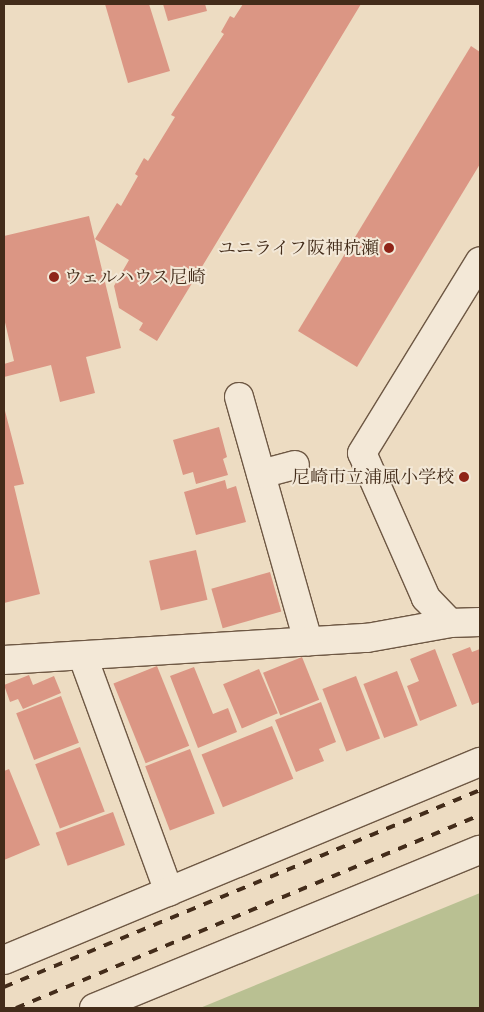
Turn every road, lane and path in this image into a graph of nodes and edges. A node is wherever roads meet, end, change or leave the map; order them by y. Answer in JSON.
{"nodes":[{"id":1,"x":480,"y":262,"type":"edge"},
{"id":2,"x":239,"y":397,"type":"dead end"},
{"id":3,"x":296,"y":465,"type":"dead end"},
{"id":4,"x":261,"y":474,"type":"junction"},
{"id":5,"x":480,"y":622,"type":"edge"},
{"id":6,"x":450,"y":623,"type":"junction"},
{"id":7,"x":308,"y":641,"type":"junction"},
{"id":8,"x":83,"y":657,"type":"junction"},
{"id":9,"x":4,"y":660,"type":"edge"},
{"id":10,"x":480,"y":762,"type":"edge"},
{"id":11,"x":480,"y":850,"type":"edge"},
{"id":12,"x":169,"y":892,"type":"junction"},
{"id":13,"x":4,"y":960,"type":"edge"},
{"id":14,"x":94,"y":1008,"type":"edge"}],
"edges":[{"from":1,"to":6,"type":"street"},
{"from":2,"to":4,"type":"street"},
{"from":3,"to":4,"type":"street"},
{"from":4,"to":7,"type":"street"},
{"from":5,"to":6,"type":"street"},
{"from":6,"to":7,"type":"street"},
{"from":7,"to":8,"type":"street"},
{"from":8,"to":9,"type":"street"},
{"from":8,"to":12,"type":"street"},
{"from":10,"to":12,"type":"street"},
{"from":11,"to":14,"type":"street"},
{"from":12,"to":13,"type":"street"}]}
